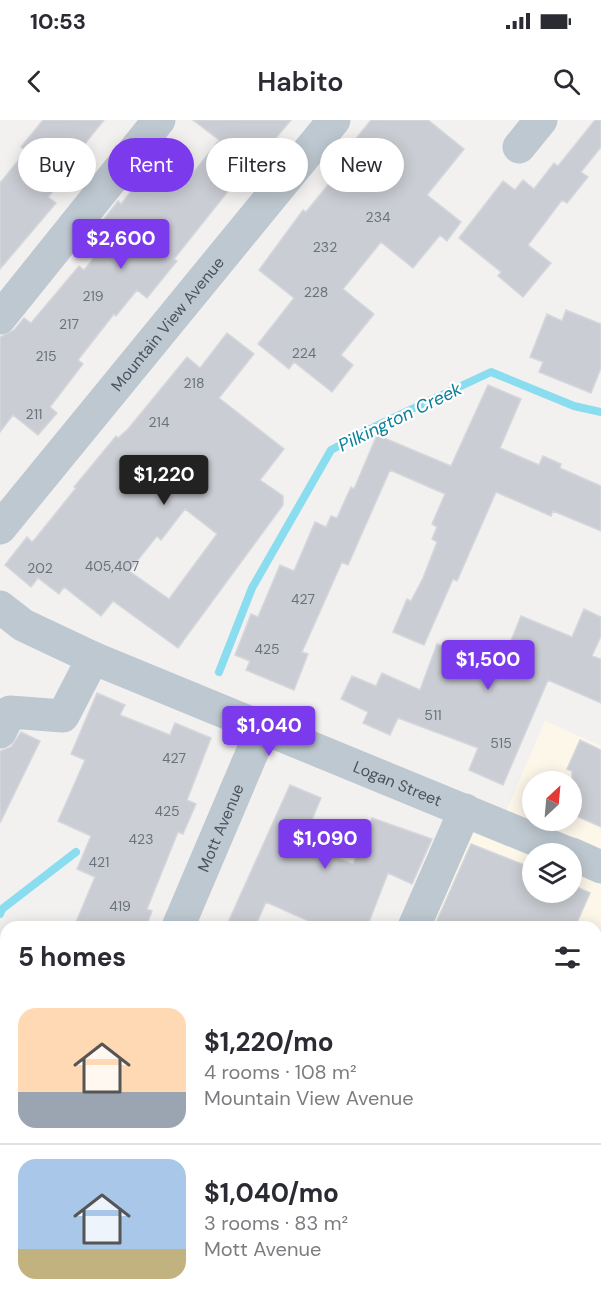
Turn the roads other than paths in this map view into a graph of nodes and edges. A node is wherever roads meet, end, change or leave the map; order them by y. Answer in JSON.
{"nodes":[{"id":1,"x":159,"y":120,"type":"edge"},
{"id":2,"x":334,"y":120,"type":"edge"},
{"id":3,"x":541,"y":120,"type":"edge"},
{"id":4,"x":519,"y":147,"type":"dead end"},
{"id":5,"x":0,"y":318,"type":"edge"},
{"id":6,"x":0,"y":528,"type":"edge"},
{"id":7,"x":0,"y":607,"type":"edge"},
{"id":8,"x":93,"y":658,"type":"junction"},
{"id":9,"x":263,"y":727,"type":"junction"},
{"id":10,"x":0,"y":732,"type":"edge"},
{"id":11,"x":465,"y":810,"type":"junction"},
{"id":12,"x":544,"y":843,"type":"edge"},
{"id":13,"x":582,"y":859,"type":"edge"},
{"id":14,"x":601,"y":867,"type":"edge"},
{"id":15,"x":181,"y":921,"type":"edge"},
{"id":16,"x":417,"y":921,"type":"edge"}],
"edges":[{"from":1,"to":5,"type":"street"},
{"from":2,"to":6,"type":"street","name":"Mountain View Avenue"},
{"from":3,"to":4,"type":"street"},
{"from":7,"to":8,"type":"street","name":"Logan Street"},
{"from":8,"to":9,"type":"street","name":"Logan Street"},
{"from":8,"to":10,"type":"street"},
{"from":9,"to":11,"type":"street","name":"Logan Street"},
{"from":9,"to":15,"type":"street","name":"Mott Avenue"},
{"from":11,"to":12,"type":"street","name":"Logan Street"},
{"from":11,"to":16,"type":"street"},
{"from":13,"to":14,"type":"street","name":"Logan Street"}]}
